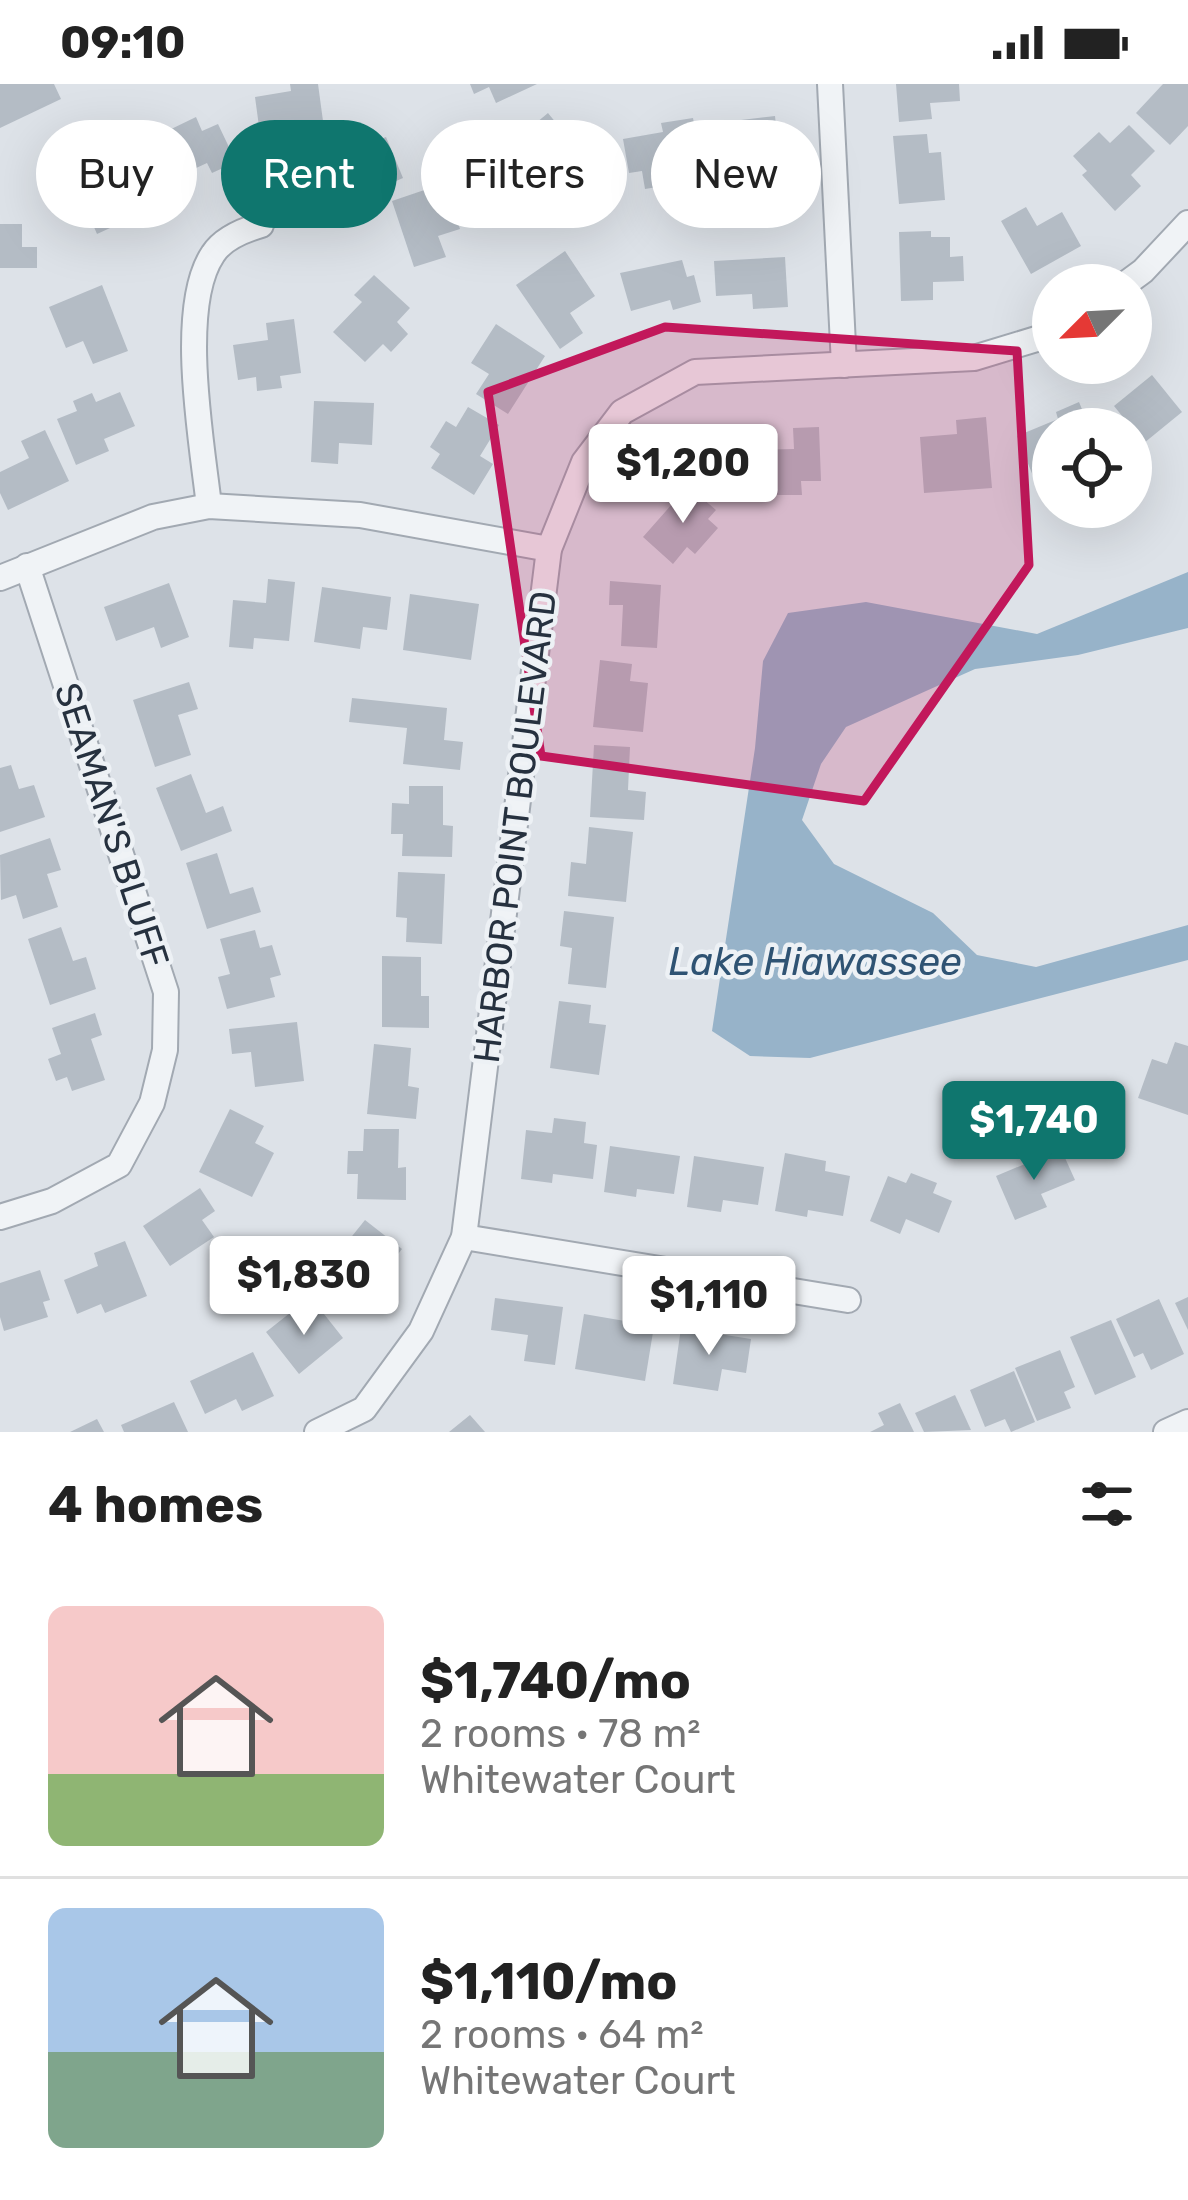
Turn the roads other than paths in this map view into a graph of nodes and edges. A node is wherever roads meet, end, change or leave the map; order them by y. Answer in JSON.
{"nodes":[{"id":1,"x":830,"y":84,"type":"edge"},
{"id":2,"x":1188,"y":223,"type":"edge"},
{"id":3,"x":250,"y":228,"type":"edge"},
{"id":4,"x":1150,"y":264,"type":"edge"},
{"id":5,"x":1032,"y":340,"type":"edge"},
{"id":6,"x":844,"y":365,"type":"junction"},
{"id":7,"x":209,"y":506,"type":"junction"},
{"id":8,"x":549,"y":549,"type":"junction"},
{"id":9,"x":27,"y":566,"type":"junction"},
{"id":10,"x":0,"y":578,"type":"edge"},
{"id":11,"x":0,"y":1217,"type":"edge"},
{"id":12,"x":464,"y":1237,"type":"junction"},
{"id":13,"x":848,"y":1300,"type":"dead end"},
{"id":14,"x":1188,"y":1422,"type":"edge"},
{"id":15,"x":317,"y":1432,"type":"edge"},
{"id":16,"x":1166,"y":1432,"type":"edge"}],
"edges":[{"from":1,"to":6,"type":"street"},
{"from":2,"to":4,"type":"street"},
{"from":3,"to":7,"type":"street"},
{"from":5,"to":6,"type":"street","name":"HARBOR POINT BOULEVARD"},
{"from":6,"to":8,"type":"street","name":"HARBOR POINT BOULEVARD"},
{"from":7,"to":8,"type":"street"},
{"from":7,"to":9,"type":"street"},
{"from":8,"to":12,"type":"street","name":"HARBOR POINT BOULEVARD"},
{"from":9,"to":10,"type":"street"},
{"from":9,"to":11,"type":"street","name":"SEAMAN'S BLUFF"},
{"from":12,"to":13,"type":"street"},
{"from":12,"to":15,"type":"street","name":"HARBOR POINT BOULEVARD"},
{"from":14,"to":16,"type":"street"}]}
